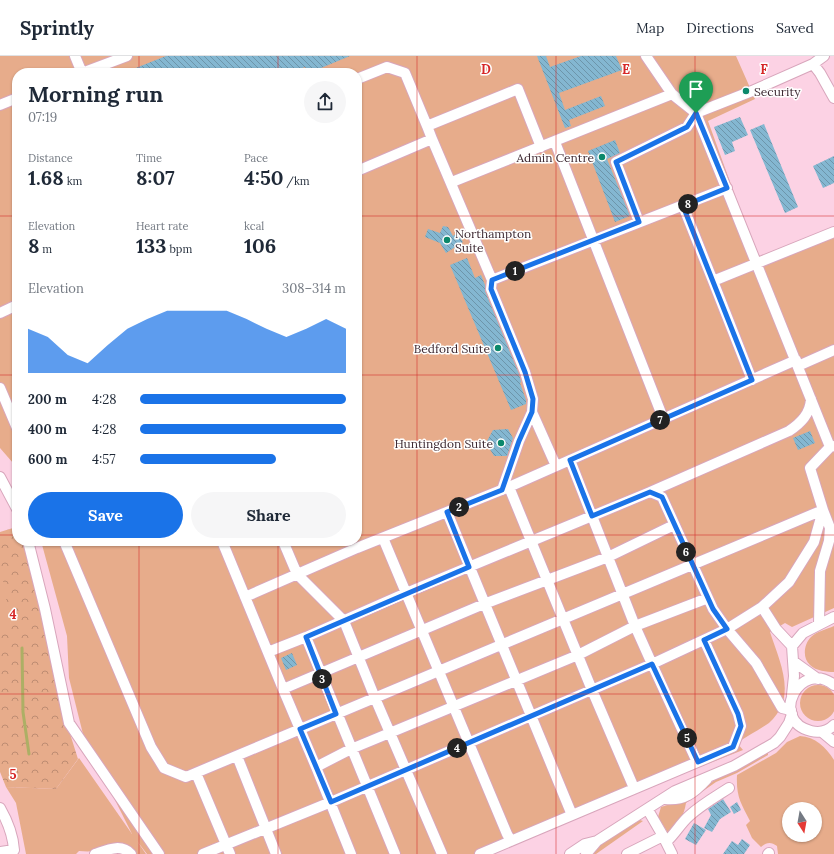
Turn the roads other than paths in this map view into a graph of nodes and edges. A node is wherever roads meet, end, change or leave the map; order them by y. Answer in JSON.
{"nodes":[{"id":1,"x":74,"y":56,"type":"edge"},
{"id":2,"x":127,"y":56,"type":"edge"},
{"id":3,"x":646,"y":56,"type":"edge"},
{"id":4,"x":824,"y":56,"type":"edge"},
{"id":5,"x":813,"y":64,"type":"junction"},
{"id":6,"x":80,"y":68,"type":"edge"},
{"id":7,"x":95,"y":68,"type":"edge"},
{"id":8,"x":362,"y":77,"type":"edge"},
{"id":9,"x":672,"y":94,"type":"junction"},
{"id":10,"x":834,"y":98,"type":"edge"},
{"id":11,"x":12,"y":100,"type":"edge"},
{"id":12,"x":0,"y":104,"type":"edge"},
{"id":13,"x":696,"y":113,"type":"junction"},
{"id":14,"x":427,"y":126,"type":"junction"},
{"id":15,"x":432,"y":139,"type":"junction"},
{"id":16,"x":555,"y":142,"type":"junction"},
{"id":17,"x":541,"y":147,"type":"junction"},
{"id":18,"x":362,"y":169,"type":"edge"},
{"id":19,"x":452,"y":182,"type":"junction"},
{"id":20,"x":727,"y":188,"type":"junction"},
{"id":21,"x":683,"y":206,"type":"junction"},
{"id":22,"x":639,"y":222,"type":"junction"},
{"id":23,"x":834,"y":232,"type":"edge"},
{"id":24,"x":594,"y":241,"type":"junction"},
{"id":25,"x":757,"y":264,"type":"junction"},
{"id":26,"x":492,"y":280,"type":"junction"},
{"id":27,"x":713,"y":281,"type":"junction"},
{"id":28,"x":12,"y":307,"type":"edge"},
{"id":29,"x":0,"y":313,"type":"edge"},
{"id":30,"x":834,"y":350,"type":"edge"},
{"id":31,"x":797,"y":363,"type":"junction"},
{"id":32,"x":752,"y":380,"type":"junction"},
{"id":33,"x":0,"y":388,"type":"edge"},
{"id":34,"x":811,"y":399,"type":"junction"},
{"id":35,"x":532,"y":412,"type":"junction"},
{"id":36,"x":12,"y":416,"type":"edge"},
{"id":37,"x":663,"y":418,"type":"junction"},
{"id":38,"x":832,"y":446,"type":"edge"},
{"id":39,"x":570,"y":460,"type":"junction"},
{"id":40,"x":556,"y":466,"type":"junction"},
{"id":41,"x":0,"y":477,"type":"edge"},
{"id":42,"x":667,"y":485,"type":"junction"},
{"id":43,"x":506,"y":488,"type":"junction"},
{"id":44,"x":650,"y":492,"type":"junction"},
{"id":45,"x":662,"y":497,"type":"junction"},
{"id":46,"x":12,"y":500,"type":"edge"},
{"id":47,"x":823,"y":510,"type":"junction"},
{"id":48,"x":447,"y":512,"type":"junction"},
{"id":49,"x":592,"y":516,"type":"junction"},
{"id":50,"x":674,"y":525,"type":"junction"},
{"id":51,"x":383,"y":538,"type":"junction"},
{"id":52,"x":532,"y":541,"type":"junction"},
{"id":53,"x":362,"y":543,"type":"edge"},
{"id":54,"x":29,"y":546,"type":"edge"},
{"id":55,"x":66,"y":546,"type":"edge"},
{"id":56,"x":224,"y":546,"type":"edge"},
{"id":57,"x":285,"y":546,"type":"edge"},
{"id":58,"x":352,"y":546,"type":"edge"},
{"id":59,"x":608,"y":557,"type":"junction"},
{"id":60,"x":692,"y":565,"type":"junction"},
{"id":61,"x":469,"y":567,"type":"junction"},
{"id":62,"x":297,"y":574,"type":"junction"},
{"id":63,"x":548,"y":580,"type":"junction"},
{"id":64,"x":406,"y":593,"type":"junction"},
{"id":65,"x":623,"y":595,"type":"junction"},
{"id":66,"x":246,"y":597,"type":"junction"},
{"id":67,"x":708,"y":598,"type":"junction"},
{"id":68,"x":484,"y":604,"type":"junction"},
{"id":69,"x":762,"y":607,"type":"junction"},
{"id":70,"x":834,"y":617,"type":"edge"},
{"id":71,"x":564,"y":619,"type":"junction"},
{"id":72,"x":344,"y":621,"type":"junction"},
{"id":73,"x":819,"y":624,"type":"junction"},
{"id":74,"x":635,"y":626,"type":"junction"},
{"id":75,"x":727,"y":629,"type":"junction"},
{"id":76,"x":422,"y":630,"type":"junction"},
{"id":77,"x":306,"y":637,"type":"junction"},
{"id":78,"x":704,"y":640,"type":"junction"},
{"id":79,"x":501,"y":645,"type":"junction"},
{"id":80,"x":792,"y":646,"type":"junction"},
{"id":81,"x":268,"y":652,"type":"junction"},
{"id":82,"x":578,"y":655,"type":"junction"},
{"id":83,"x":358,"y":658,"type":"junction"},
{"id":84,"x":793,"y":661,"type":"junction"},
{"id":85,"x":652,"y":664,"type":"junction"},
{"id":86,"x":439,"y":671,"type":"junction"},
{"id":87,"x":320,"y":674,"type":"junction"},
{"id":88,"x":818,"y":678,"type":"junction"},
{"id":89,"x":515,"y":681,"type":"junction"},
{"id":90,"x":833,"y":683,"type":"edge"},
{"id":91,"x":283,"y":689,"type":"junction"},
{"id":92,"x":592,"y":690,"type":"junction"},
{"id":93,"x":792,"y":695,"type":"junction"},
{"id":94,"x":375,"y":698,"type":"junction"},
{"id":95,"x":453,"y":706,"type":"junction"},
{"id":96,"x":791,"y":712,"type":"junction"},
{"id":97,"x":336,"y":714,"type":"junction"},
{"id":98,"x":530,"y":717,"type":"junction"},
{"id":99,"x":834,"y":725,"type":"edge"},
{"id":100,"x":300,"y":729,"type":"junction"},
{"id":101,"x":806,"y":730,"type":"junction"},
{"id":102,"x":822,"y":732,"type":"junction"},
{"id":103,"x":390,"y":733,"type":"junction"},
{"id":104,"x":780,"y":737,"type":"junction"},
{"id":105,"x":834,"y":742,"type":"edge"},
{"id":106,"x":469,"y":743,"type":"junction"},
{"id":107,"x":351,"y":749,"type":"junction"},
{"id":108,"x":237,"y":756,"type":"junction"},
{"id":109,"x":698,"y":762,"type":"junction"},
{"id":110,"x":316,"y":767,"type":"junction"},
{"id":111,"x":405,"y":770,"type":"junction"},
{"id":112,"x":196,"y":773,"type":"junction"},
{"id":113,"x":367,"y":786,"type":"junction"},
{"id":114,"x":634,"y":788,"type":"junction"},
{"id":115,"x":729,"y":788,"type":"dead end"},
{"id":116,"x":331,"y":802,"type":"junction"},
{"id":117,"x":0,"y":808,"type":"edge"},
{"id":118,"x":648,"y":810,"type":"junction"},
{"id":119,"x":572,"y":815,"type":"junction"},
{"id":120,"x":266,"y":828,"type":"junction"},
{"id":121,"x":665,"y":839,"type":"junction"},
{"id":122,"x":511,"y":841,"type":"junction"},
{"id":123,"x":597,"y":841,"type":"junction"},
{"id":124,"x":228,"y":849,"type":"edge"},
{"id":125,"x":0,"y":852,"type":"edge"},
{"id":126,"x":14,"y":852,"type":"edge"},
{"id":127,"x":95,"y":854,"type":"edge"},
{"id":128,"x":131,"y":854,"type":"edge"},
{"id":129,"x":159,"y":854,"type":"edge"},
{"id":130,"x":203,"y":854,"type":"edge"},
{"id":131,"x":276,"y":854,"type":"edge"},
{"id":132,"x":351,"y":854,"type":"edge"},
{"id":133,"x":395,"y":854,"type":"edge"},
{"id":134,"x":442,"y":854,"type":"edge"},
{"id":135,"x":480,"y":854,"type":"edge"},
{"id":136,"x":570,"y":854,"type":"edge"},
{"id":137,"x":586,"y":854,"type":"edge"},
{"id":138,"x":627,"y":854,"type":"edge"},
{"id":139,"x":672,"y":854,"type":"edge"}],
"edges":[{"from":1,"to":6,"type":"street"},
{"from":2,"to":7,"type":"street"},
{"from":3,"to":9,"type":"street"},
{"from":4,"to":5,"type":"street"},
{"from":5,"to":10,"type":"street"},
{"from":5,"to":13,"type":"street"},
{"from":8,"to":14,"type":"street"},
{"from":9,"to":13,"type":"street"},
{"from":9,"to":16,"type":"street"},
{"from":11,"to":12,"type":"street"},
{"from":13,"to":20,"type":"street"},
{"from":13,"to":22,"type":"street"},
{"from":14,"to":15,"type":"street"},
{"from":14,"to":17,"type":"street"},
{"from":15,"to":18,"type":"street"},
{"from":15,"to":19,"type":"street"},
{"from":16,"to":17,"type":"street"},
{"from":16,"to":24,"type":"street"},
{"from":17,"to":19,"type":"street"},
{"from":19,"to":26,"type":"street"},
{"from":20,"to":21,"type":"street"},
{"from":20,"to":25,"type":"street"},
{"from":21,"to":22,"type":"street"},
{"from":21,"to":27,"type":"street"},
{"from":22,"to":24,"type":"street"},
{"from":23,"to":25,"type":"street"},
{"from":24,"to":26,"type":"street"},
{"from":24,"to":37,"type":"street"},
{"from":25,"to":27,"type":"street"},
{"from":25,"to":31,"type":"street"},
{"from":26,"to":35,"type":"street"},
{"from":27,"to":32,"type":"street"},
{"from":28,"to":29,"type":"street"},
{"from":30,"to":31,"type":"street"},
{"from":31,"to":32,"type":"street"},
{"from":31,"to":34,"type":"street"},
{"from":32,"to":37,"type":"street"},
{"from":33,"to":36,"type":"street"},
{"from":34,"to":38,"type":"street"},
{"from":34,"to":42,"type":"street"},
{"from":35,"to":40,"type":"street"},
{"from":35,"to":43,"type":"street"},
{"from":37,"to":39,"type":"street"},
{"from":38,"to":47,"type":"street"},
{"from":39,"to":40,"type":"street"},
{"from":39,"to":49,"type":"street"},
{"from":40,"to":43,"type":"street"},
{"from":41,"to":46,"type":"street"},
{"from":42,"to":44,"type":"street"},
{"from":42,"to":45,"type":"street"},
{"from":43,"to":48,"type":"street"},
{"from":43,"to":52,"type":"street"},
{"from":44,"to":45,"type":"street"},
{"from":44,"to":49,"type":"street"},
{"from":45,"to":50,"type":"street"},
{"from":47,"to":60,"type":"street"},
{"from":47,"to":69,"type":"street"},
{"from":47,"to":73,"type":"street"},
{"from":48,"to":51,"type":"street"},
{"from":48,"to":61,"type":"street"},
{"from":49,"to":52,"type":"street"},
{"from":49,"to":59,"type":"street"},
{"from":50,"to":59,"type":"street"},
{"from":50,"to":60,"type":"street"},
{"from":51,"to":53,"type":"street"},
{"from":51,"to":64,"type":"street"},
{"from":52,"to":61,"type":"street"},
{"from":52,"to":63,"type":"street"},
{"from":54,"to":129,"type":"street"},
{"from":55,"to":112,"type":"street"},
{"from":56,"to":66,"type":"street"},
{"from":57,"to":62,"type":"street"},
{"from":58,"to":62,"type":"street"},
{"from":59,"to":63,"type":"street"},
{"from":59,"to":65,"type":"street"},
{"from":60,"to":65,"type":"street"},
{"from":60,"to":67,"type":"street"},
{"from":61,"to":64,"type":"street"},
{"from":61,"to":68,"type":"street"},
{"from":62,"to":66,"type":"street"},
{"from":62,"to":72,"type":"street"},
{"from":63,"to":68,"type":"street"},
{"from":63,"to":71,"type":"street"},
{"from":64,"to":72,"type":"street"},
{"from":64,"to":76,"type":"street"},
{"from":65,"to":71,"type":"street"},
{"from":65,"to":74,"type":"street"},
{"from":66,"to":81,"type":"street"},
{"from":67,"to":74,"type":"street"},
{"from":67,"to":75,"type":"street"},
{"from":68,"to":76,"type":"street"},
{"from":68,"to":79,"type":"street"},
{"from":69,"to":75,"type":"street"},
{"from":69,"to":80,"type":"street"},
{"from":70,"to":73,"type":"street"},
{"from":71,"to":79,"type":"street"},
{"from":71,"to":82,"type":"street"},
{"from":72,"to":77,"type":"street"},
{"from":72,"to":83,"type":"street"},
{"from":73,"to":80,"type":"street"},
{"from":74,"to":82,"type":"street"},
{"from":74,"to":85,"type":"street"},
{"from":75,"to":78,"type":"street"},
{"from":75,"to":96,"type":"street"},
{"from":76,"to":83,"type":"street"},
{"from":76,"to":86,"type":"street"},
{"from":77,"to":81,"type":"street"},
{"from":77,"to":87,"type":"street"},
{"from":78,"to":85,"type":"street"},
{"from":78,"to":109,"type":"street"},
{"from":79,"to":86,"type":"street"},
{"from":79,"to":89,"type":"street"},
{"from":80,"to":84,"type":"street"},
{"from":81,"to":91,"type":"street"},
{"from":82,"to":89,"type":"street"},
{"from":82,"to":92,"type":"street"},
{"from":83,"to":87,"type":"street"},
{"from":83,"to":94,"type":"street"},
{"from":84,"to":88,"type":"street"},
{"from":84,"to":93,"type":"street"},
{"from":85,"to":92,"type":"street"},
{"from":85,"to":109,"type":"street"},
{"from":86,"to":94,"type":"street"},
{"from":86,"to":95,"type":"street"},
{"from":87,"to":91,"type":"street"},
{"from":87,"to":97,"type":"street"},
{"from":88,"to":90,"type":"street"},
{"from":88,"to":93,"type":"street"},
{"from":89,"to":95,"type":"street"},
{"from":89,"to":98,"type":"street"},
{"from":91,"to":100,"type":"street"},
{"from":92,"to":98,"type":"street"},
{"from":92,"to":114,"type":"street"},
{"from":93,"to":96,"type":"street"},
{"from":94,"to":97,"type":"street"},
{"from":94,"to":103,"type":"street"},
{"from":95,"to":103,"type":"street"},
{"from":95,"to":106,"type":"street"},
{"from":96,"to":101,"type":"street"},
{"from":96,"to":104,"type":"street"},
{"from":97,"to":100,"type":"street"},
{"from":97,"to":107,"type":"street"},
{"from":98,"to":106,"type":"street"},
{"from":98,"to":119,"type":"street"},
{"from":99,"to":102,"type":"street"},
{"from":100,"to":108,"type":"street"},
{"from":100,"to":110,"type":"street"},
{"from":101,"to":102,"type":"street"},
{"from":101,"to":104,"type":"street"},
{"from":102,"to":105,"type":"street"},
{"from":103,"to":107,"type":"street"},
{"from":103,"to":111,"type":"street"},
{"from":104,"to":118,"type":"street"},
{"from":106,"to":111,"type":"street"},
{"from":106,"to":122,"type":"street"},
{"from":107,"to":110,"type":"street"},
{"from":107,"to":113,"type":"street"},
{"from":108,"to":112,"type":"street"},
{"from":108,"to":120,"type":"street"},
{"from":109,"to":114,"type":"street"},
{"from":110,"to":116,"type":"street"},
{"from":111,"to":113,"type":"street"},
{"from":111,"to":134,"type":"street"},
{"from":112,"to":124,"type":"street"},
{"from":113,"to":116,"type":"street"},
{"from":113,"to":133,"type":"street"},
{"from":114,"to":119,"type":"street"},
{"from":115,"to":121,"type":"street"},
{"from":116,"to":120,"type":"street"},
{"from":116,"to":132,"type":"street"},
{"from":117,"to":126,"type":"street"},
{"from":118,"to":121,"type":"street"},
{"from":118,"to":123,"type":"street"},
{"from":119,"to":122,"type":"street"},
{"from":120,"to":124,"type":"street"},
{"from":120,"to":131,"type":"street"},
{"from":121,"to":138,"type":"street"},
{"from":121,"to":139,"type":"street"},
{"from":122,"to":135,"type":"street"},
{"from":123,"to":136,"type":"street"},
{"from":123,"to":137,"type":"street"},
{"from":124,"to":130,"type":"street"},
{"from":125,"to":126,"type":"street"},
{"from":127,"to":128,"type":"street"}]}
